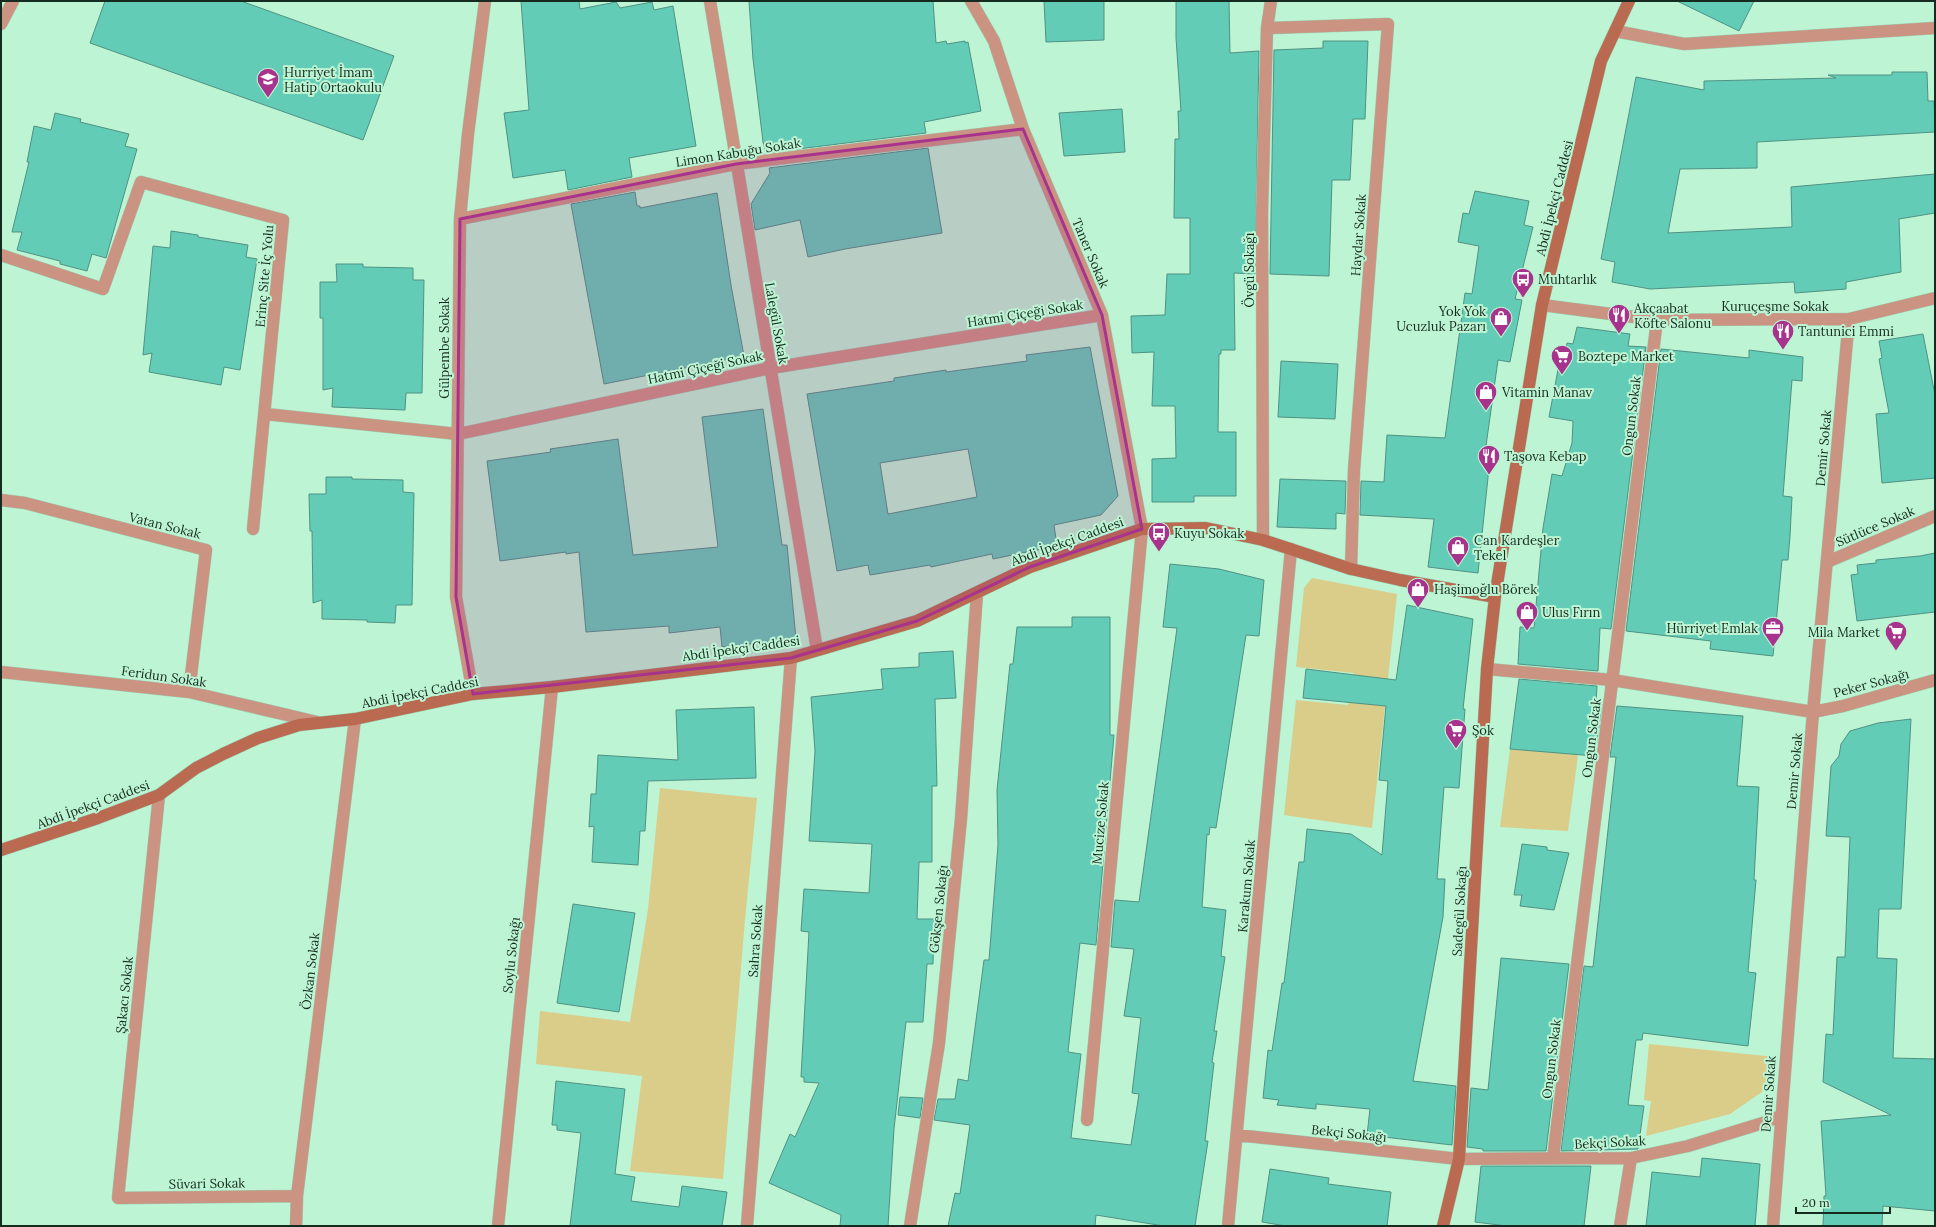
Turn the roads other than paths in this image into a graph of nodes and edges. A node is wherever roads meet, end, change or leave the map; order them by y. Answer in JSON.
{"nodes":[{"id":1,"x":13,"y":1,"type":"edge"},
{"id":2,"x":485,"y":1,"type":"edge"},
{"id":3,"x":710,"y":1,"type":"edge"},
{"id":4,"x":971,"y":1,"type":"edge"},
{"id":5,"x":1271,"y":1,"type":"edge"},
{"id":6,"x":1629,"y":1,"type":"edge"},
{"id":7,"x":1,"y":24,"type":"edge"},
{"id":8,"x":1267,"y":28,"type":"junction"},
{"id":9,"x":1935,"y":28,"type":"edge"},
{"id":10,"x":1615,"y":31,"type":"junction"},
{"id":11,"x":1023,"y":128,"type":"junction"},
{"id":12,"x":736,"y":164,"type":"junction"},
{"id":13,"x":460,"y":219,"type":"junction"},
{"id":14,"x":1,"y":255,"type":"edge"},
{"id":15,"x":1935,"y":298,"type":"edge"},
{"id":16,"x":1542,"y":304,"type":"junction"},
{"id":17,"x":1102,"y":315,"type":"junction"},
{"id":18,"x":1849,"y":319,"type":"junction"},
{"id":19,"x":1657,"y":320,"type":"junction"},
{"id":20,"x":771,"y":368,"type":"junction"},
{"id":21,"x":265,"y":414,"type":"junction"},
{"id":22,"x":458,"y":434,"type":"junction"},
{"id":23,"x":1,"y":500,"type":"edge"},
{"id":24,"x":1935,"y":516,"type":"edge"},
{"id":25,"x":253,"y":529,"type":"dead end"},
{"id":26,"x":1142,"y":529,"type":"junction"},
{"id":27,"x":1263,"y":540,"type":"junction"},
{"id":28,"x":1290,"y":549,"type":"junction"},
{"id":29,"x":1827,"y":562,"type":"junction"},
{"id":30,"x":1351,"y":569,"type":"junction"},
{"id":31,"x":977,"y":593,"type":"junction"},
{"id":32,"x":1495,"y":597,"type":"junction"},
{"id":33,"x":817,"y":650,"type":"junction"},
{"id":34,"x":792,"y":658,"type":"junction"},
{"id":35,"x":1487,"y":669,"type":"junction"},
{"id":36,"x":1,"y":672,"type":"edge"},
{"id":37,"x":1612,"y":680,"type":"junction"},
{"id":38,"x":1935,"y":680,"type":"edge"},
{"id":39,"x":552,"y":687,"type":"junction"},
{"id":40,"x":189,"y":692,"type":"junction"},
{"id":41,"x":473,"y":694,"type":"junction"},
{"id":42,"x":1813,"y":712,"type":"junction"},
{"id":43,"x":355,"y":719,"type":"junction"},
{"id":44,"x":320,"y":723,"type":"junction"},
{"id":45,"x":159,"y":795,"type":"junction"},
{"id":46,"x":1,"y":850,"type":"edge"},
{"id":47,"x":1780,"y":1116,"type":"junction"},
{"id":48,"x":1087,"y":1120,"type":"dead end"},
{"id":49,"x":1237,"y":1135,"type":"junction"},
{"id":50,"x":1553,"y":1158,"type":"junction"},
{"id":51,"x":1631,"y":1158,"type":"junction"},
{"id":52,"x":1458,"y":1159,"type":"junction"},
{"id":53,"x":297,"y":1196,"type":"junction"},
{"id":54,"x":118,"y":1198,"type":"joint"},
{"id":55,"x":296,"y":1226,"type":"edge"},
{"id":56,"x":498,"y":1226,"type":"edge"},
{"id":57,"x":747,"y":1226,"type":"edge"},
{"id":58,"x":910,"y":1226,"type":"edge"},
{"id":59,"x":1228,"y":1226,"type":"edge"},
{"id":60,"x":1443,"y":1226,"type":"edge"},
{"id":61,"x":1620,"y":1226,"type":"edge"},
{"id":62,"x":1773,"y":1226,"type":"edge"}],
"edges":[{"from":1,"to":7,"type":"street"},
{"from":2,"to":13,"type":"street","name":"Gülpembe Sokak"},
{"from":3,"to":12,"type":"street","name":"Lalegül Sokak"},
{"from":4,"to":11,"type":"street","name":"Taner Sokak"},
{"from":5,"to":8,"type":"street","name":"Övgü Sokağı"},
{"from":6,"to":10,"type":"street","name":"Abdi İpekçi Caddesi"},
{"from":8,"to":27,"type":"street","name":"Övgü Sokağı"},
{"from":8,"to":30,"type":"street","name":"Haydar Sokak"},
{"from":9,"to":10,"type":"street"},
{"from":10,"to":16,"type":"street","name":"Abdi İpekçi Caddesi"},
{"from":11,"to":12,"type":"street","name":"Limon Kabuğu Sokak"},
{"from":11,"to":17,"type":"street","name":"Taner Sokak"},
{"from":12,"to":13,"type":"street","name":"Limon Kabuğu Sokak"},
{"from":12,"to":20,"type":"street","name":"Lalegül Sokak"},
{"from":13,"to":22,"type":"street","name":"Gülpembe Sokak"},
{"from":14,"to":21,"type":"street","name":"Erinç Site İç Yolu"},
{"from":15,"to":18,"type":"street","name":"Kuruçeşme Sokak"},
{"from":16,"to":19,"type":"street","name":"Kuruçeşme Sokak"},
{"from":16,"to":32,"type":"street","name":"Abdi İpekçi Caddesi"},
{"from":17,"to":20,"type":"street","name":"Hatmi Çiçeği Sokak"},
{"from":17,"to":26,"type":"street","name":"Taner Sokak"},
{"from":18,"to":19,"type":"street","name":"Kuruçeşme Sokak"},
{"from":18,"to":29,"type":"street","name":"Demir Sokak"},
{"from":19,"to":37,"type":"street","name":"Ongun Sokak"},
{"from":20,"to":22,"type":"street","name":"Hatmi Çiçeği Sokak"},
{"from":20,"to":33,"type":"street","name":"Lalegül Sokak"},
{"from":21,"to":22,"type":"street"},
{"from":21,"to":25,"type":"street"},
{"from":22,"to":41,"type":"street","name":"Gülpembe Sokak"},
{"from":23,"to":40,"type":"street","name":"Vatan Sokak"},
{"from":24,"to":29,"type":"street","name":"Sütlüce Sokak"},
{"from":26,"to":27,"type":"street","name":"Abdi İpekçi Caddesi"},
{"from":26,"to":31,"type":"street","name":"Abdi İpekçi Caddesi"},
{"from":26,"to":48,"type":"street","name":"Mucize Sokak"},
{"from":27,"to":28,"type":"street","name":"Abdi İpekçi Caddesi"},
{"from":28,"to":30,"type":"street","name":"Abdi İpekçi Caddesi"},
{"from":28,"to":49,"type":"street","name":"Karakum Sokak"},
{"from":29,"to":42,"type":"street","name":"Demir Sokak"},
{"from":30,"to":32,"type":"street","name":"Abdi İpekçi Caddesi"},
{"from":31,"to":33,"type":"street","name":"Abdi İpekçi Caddesi"},
{"from":31,"to":58,"type":"street","name":"Gökşen Sokağı"},
{"from":32,"to":35,"type":"street","name":"Sadegül Sokağı"},
{"from":33,"to":34,"type":"street","name":"Abdi İpekçi Caddesi"},
{"from":34,"to":39,"type":"street","name":"Abdi İpekçi Caddesi"},
{"from":34,"to":57,"type":"street","name":"Sahra Sokak"},
{"from":35,"to":37,"type":"street"},
{"from":35,"to":52,"type":"street","name":"Sadegül Sokağı"},
{"from":36,"to":40,"type":"street","name":"Feridun Sokak"},
{"from":37,"to":42,"type":"street"},
{"from":37,"to":50,"type":"street","name":"Ongun Sokak"},
{"from":38,"to":42,"type":"street","name":"Peker Sokağı"},
{"from":39,"to":41,"type":"street","name":"Abdi İpekçi Caddesi"},
{"from":39,"to":56,"type":"street","name":"Soylu Sokağı"},
{"from":40,"to":44,"type":"street","name":"Feridun Sokak"},
{"from":41,"to":43,"type":"street","name":"Abdi İpekçi Caddesi"},
{"from":42,"to":47,"type":"street","name":"Demir Sokak"},
{"from":43,"to":44,"type":"street","name":"Abdi İpekçi Caddesi"},
{"from":43,"to":53,"type":"street","name":"Özkan Sokak"},
{"from":44,"to":45,"type":"street","name":"Abdi İpekçi Caddesi"},
{"from":45,"to":46,"type":"street","name":"Abdi İpekçi Caddesi"},
{"from":45,"to":54,"type":"street","name":"Şakacı Sokak"},
{"from":47,"to":51,"type":"street","name":"Bekçi Sokak"},
{"from":47,"to":62,"type":"street","name":"Demir Sokak"},
{"from":49,"to":52,"type":"street","name":"Bekçi Sokağı"},
{"from":49,"to":59,"type":"street","name":"Karakum Sokak"},
{"from":50,"to":51,"type":"street","name":"Bekçi Sokak"},
{"from":50,"to":52,"type":"street","name":"Bekçi Sokak"},
{"from":51,"to":61,"type":"street"},
{"from":52,"to":60,"type":"street","name":"Sadegül Sokağı"},
{"from":53,"to":54,"type":"street","name":"Süvari Sokak"},
{"from":53,"to":55,"type":"street","name":"Özkan Sokak"}]}
